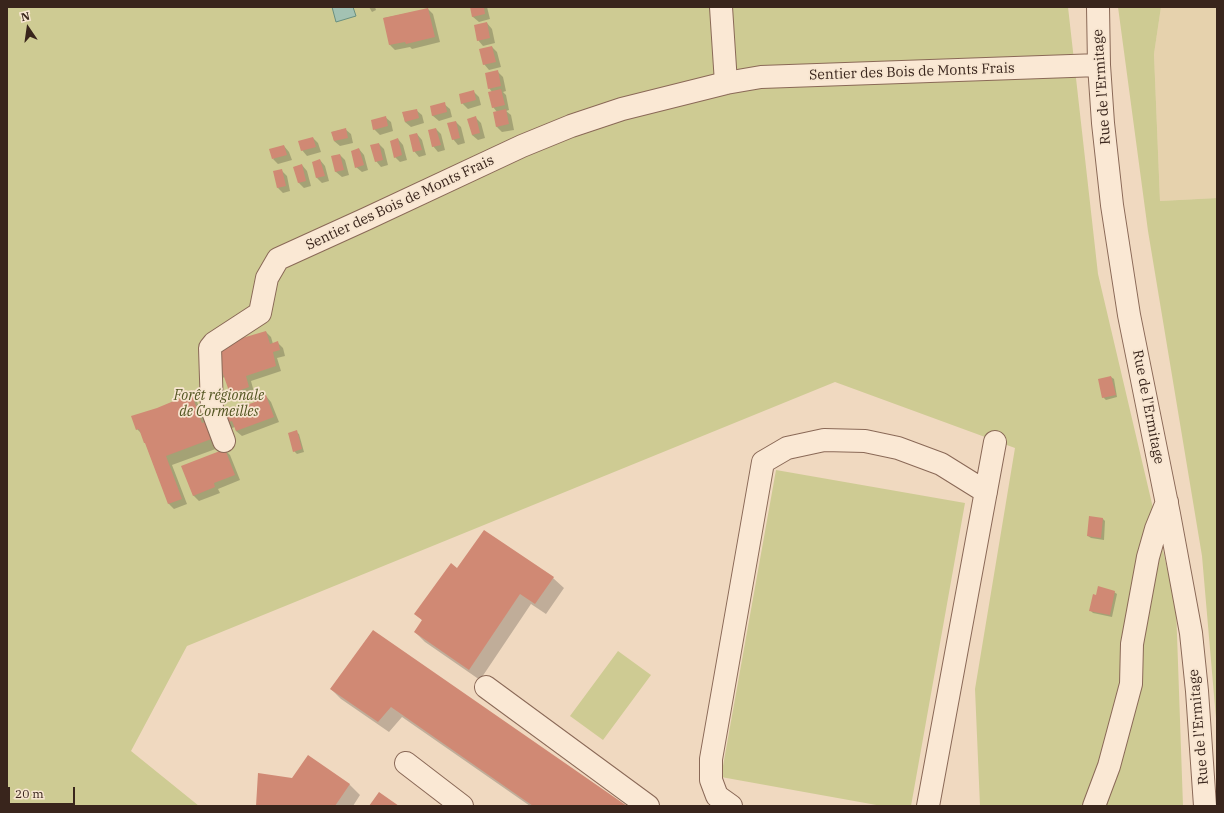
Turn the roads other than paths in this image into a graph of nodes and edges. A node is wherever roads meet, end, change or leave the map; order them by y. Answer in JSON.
{"nodes":[{"id":1,"x":721,"y":7,"type":"edge"},
{"id":2,"x":1098,"y":7,"type":"edge"},
{"id":3,"x":1099,"y":65,"type":"junction"},
{"id":4,"x":726,"y":83,"type":"junction"},
{"id":5,"x":224,"y":441,"type":"dead end"},
{"id":6,"x":995,"y":442,"type":"dead end"},
{"id":7,"x":986,"y":492,"type":"junction"},
{"id":8,"x":1167,"y":502,"type":"junction"},
{"id":9,"x":486,"y":687,"type":"dead end"},
{"id":10,"x":406,"y":763,"type":"dead end"},
{"id":11,"x":462,"y":806,"type":"edge"},
{"id":12,"x":648,"y":806,"type":"edge"},
{"id":13,"x":731,"y":806,"type":"edge"},
{"id":14,"x":928,"y":806,"type":"edge"},
{"id":15,"x":1094,"y":806,"type":"edge"},
{"id":16,"x":1205,"y":806,"type":"edge"}],
"edges":[{"from":1,"to":4,"type":"street"},
{"from":2,"to":3,"type":"street","name":"Rue de l'Ermitage"},
{"from":3,"to":4,"type":"street","name":"Sentier des Bois de Monts Frais"},
{"from":3,"to":8,"type":"street","name":"Rue de l'Ermitage"},
{"from":4,"to":5,"type":"street","name":"Sentier des Bois de Monts Frais"},
{"from":6,"to":7,"type":"street"},
{"from":7,"to":13,"type":"street"},
{"from":7,"to":14,"type":"street"},
{"from":8,"to":15,"type":"street"},
{"from":8,"to":16,"type":"street","name":"Rue de l'Ermitage"},
{"from":9,"to":12,"type":"street"},
{"from":10,"to":11,"type":"street"}]}
